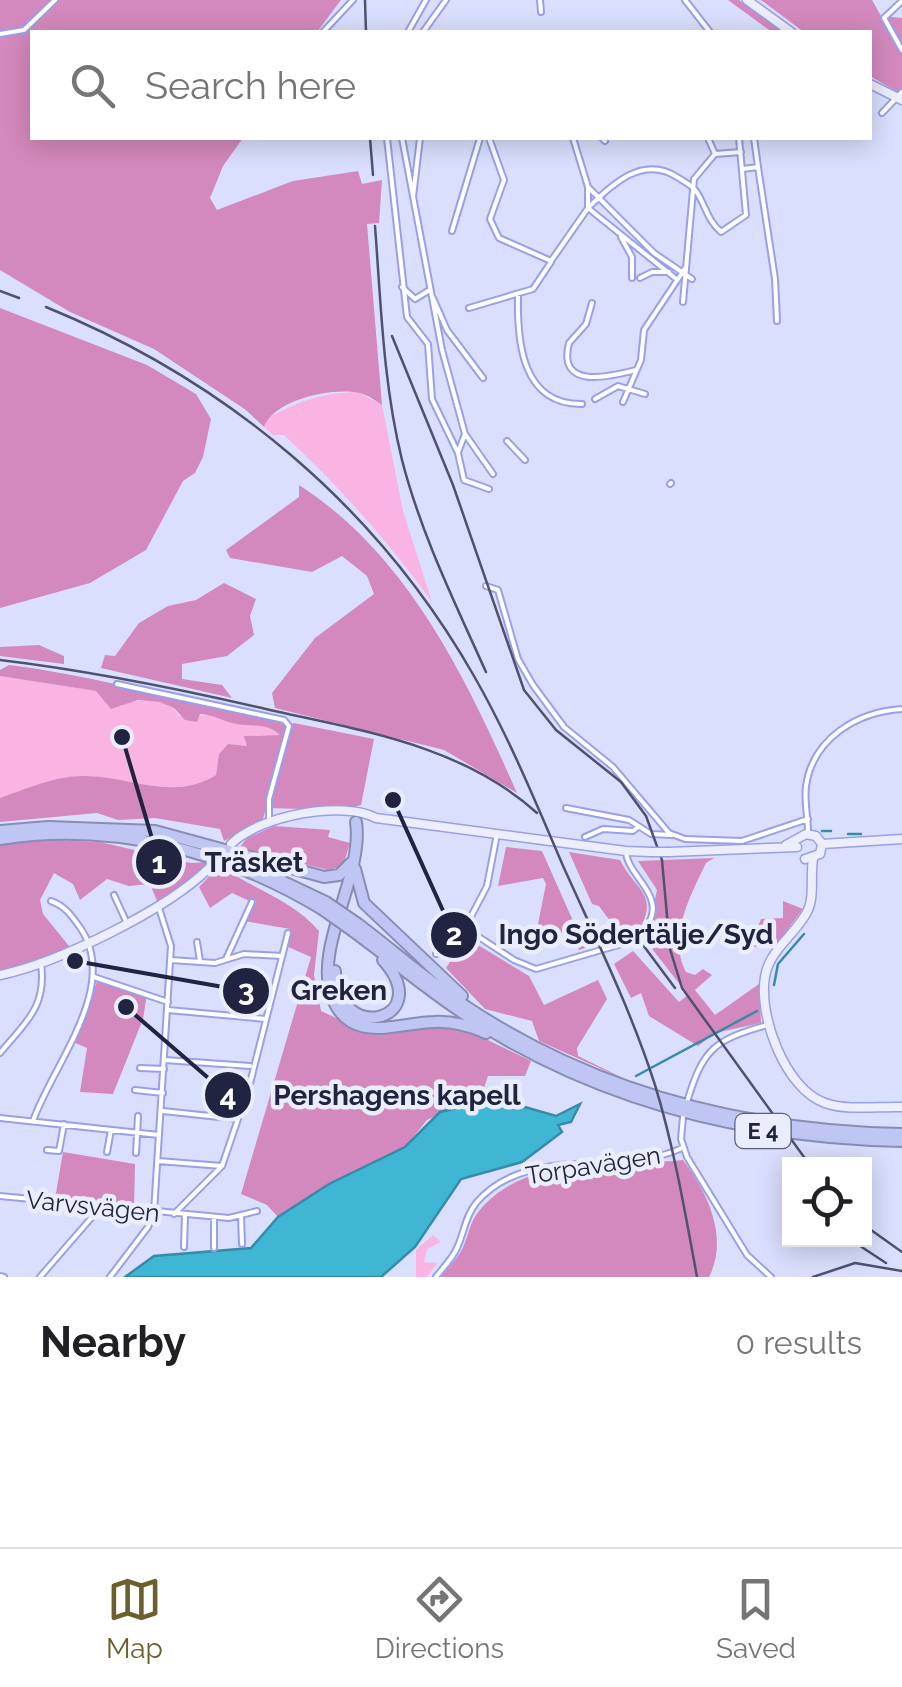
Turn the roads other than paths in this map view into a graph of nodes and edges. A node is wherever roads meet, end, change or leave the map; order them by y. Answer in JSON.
{"nodes":[{"id":1,"x":55,"y":0,"type":"edge"},
{"id":2,"x":353,"y":0,"type":"edge"},
{"id":3,"x":426,"y":0,"type":"edge"},
{"id":4,"x":446,"y":0,"type":"edge"},
{"id":5,"x":540,"y":0,"type":"edge"},
{"id":6,"x":685,"y":0,"type":"edge"},
{"id":7,"x":747,"y":0,"type":"edge"},
{"id":8,"x":902,"y":1,"type":"edge"},
{"id":9,"x":541,"y":12,"type":"dead end"},
{"id":10,"x":325,"y":30,"type":"edge"},
{"id":11,"x":409,"y":30,"type":"edge"},
{"id":12,"x":424,"y":30,"type":"edge"},
{"id":13,"x":708,"y":30,"type":"edge"},
{"id":14,"x":788,"y":30,"type":"edge"},
{"id":15,"x":0,"y":34,"type":"edge"},
{"id":16,"x":902,"y":50,"type":"edge"},
{"id":17,"x":872,"y":85,"type":"edge"},
{"id":18,"x":900,"y":97,"type":"edge"},
{"id":19,"x":882,"y":113,"type":"dead end"},
{"id":20,"x":388,"y":140,"type":"edge"},
{"id":21,"x":402,"y":140,"type":"edge"},
{"id":22,"x":420,"y":140,"type":"edge"},
{"id":23,"x":479,"y":140,"type":"edge"},
{"id":24,"x":491,"y":140,"type":"edge"},
{"id":25,"x":575,"y":140,"type":"edge"},
{"id":26,"x":709,"y":140,"type":"edge"},
{"id":27,"x":739,"y":140,"type":"edge"},
{"id":28,"x":754,"y":140,"type":"edge"},
{"id":29,"x":740,"y":152,"type":"junction"},
{"id":30,"x":715,"y":154,"type":"junction"},
{"id":31,"x":758,"y":167,"type":"junction"},
{"id":32,"x":743,"y":169,"type":"junction"},
{"id":33,"x":588,"y":187,"type":"junction"},
{"id":34,"x":695,"y":189,"type":"junction"},
{"id":35,"x":598,"y":198,"type":"junction"},
{"id":36,"x":588,"y":208,"type":"junction"},
{"id":37,"x":414,"y":211,"type":"junction"},
{"id":38,"x":692,"y":214,"type":"junction"},
{"id":39,"x":706,"y":215,"type":"junction"},
{"id":40,"x":452,"y":231,"type":"dead end"},
{"id":41,"x":619,"y":232,"type":"junction"},
{"id":42,"x":551,"y":260,"type":"junction"},
{"id":43,"x":669,"y":272,"type":"junction"},
{"id":44,"x":683,"y":274,"type":"junction"},
{"id":45,"x":632,"y":278,"type":"dead end"},
{"id":46,"x":640,"y":278,"type":"dead end"},
{"id":47,"x":676,"y":278,"type":"junction"},
{"id":48,"x":692,"y":279,"type":"dead end"},
{"id":49,"x":402,"y":287,"type":"junction"},
{"id":50,"x":430,"y":290,"type":"junction"},
{"id":51,"x":518,"y":296,"type":"junction"},
{"id":52,"x":684,"y":302,"type":"dead end"},
{"id":53,"x":592,"y":303,"type":"dead end"},
{"id":54,"x":469,"y":308,"type":"dead end"},
{"id":55,"x":777,"y":321,"type":"dead end"},
{"id":56,"x":636,"y":370,"type":"junction"},
{"id":57,"x":484,"y":378,"type":"dead end"},
{"id":58,"x":627,"y":387,"type":"junction"},
{"id":59,"x":645,"y":394,"type":"dead end"},
{"id":60,"x":595,"y":399,"type":"dead end"},
{"id":61,"x":623,"y":402,"type":"dead end"},
{"id":62,"x":582,"y":404,"type":"dead end"},
{"id":63,"x":464,"y":434,"type":"junction"},
{"id":64,"x":507,"y":440,"type":"dead end"},
{"id":65,"x":458,"y":453,"type":"junction"},
{"id":66,"x":525,"y":460,"type":"dead end"},
{"id":67,"x":493,"y":474,"type":"dead end"},
{"id":68,"x":489,"y":488,"type":"dead end"},
{"id":69,"x":486,"y":586,"type":"dead end"},
{"id":70,"x":117,"y":684,"type":"dead end"},
{"id":71,"x":902,"y":709,"type":"edge"},
{"id":72,"x":566,"y":808,"type":"dead end"},
{"id":73,"x":808,"y":819,"type":"junction"},
{"id":74,"x":269,"y":820,"type":"junction"},
{"id":75,"x":362,"y":820,"type":"junction"},
{"id":76,"x":638,"y":826,"type":"junction"},
{"id":77,"x":109,"y":829,"type":"junction"},
{"id":78,"x":0,"y":835,"type":"edge"},
{"id":79,"x":497,"y":835,"type":"junction"},
{"id":80,"x":672,"y":835,"type":"junction"},
{"id":81,"x":585,"y":837,"type":"dead end"},
{"id":82,"x":902,"y":839,"type":"edge"},
{"id":83,"x":817,"y":841,"type":"junction"},
{"id":84,"x":231,"y":844,"type":"dead end"},
{"id":85,"x":798,"y":844,"type":"junction"},
{"id":86,"x":626,"y":851,"type":"junction"},
{"id":87,"x":809,"y":859,"type":"junction"},
{"id":88,"x":353,"y":865,"type":"junction"},
{"id":89,"x":208,"y":869,"type":"dead end"},
{"id":90,"x":114,"y":895,"type":"dead end"},
{"id":91,"x":51,"y":901,"type":"dead end"},
{"id":92,"x":252,"y":902,"type":"dead end"},
{"id":93,"x":158,"y":905,"type":"junction"},
{"id":94,"x":324,"y":906,"type":"junction"},
{"id":95,"x":126,"y":921,"type":"junction"},
{"id":96,"x":466,"y":928,"type":"junction"},
{"id":97,"x":358,"y":931,"type":"junction"},
{"id":98,"x":288,"y":934,"type":"dead end"},
{"id":99,"x":88,"y":941,"type":"junction"},
{"id":100,"x":198,"y":942,"type":"dead end"},
{"id":101,"x":436,"y":954,"type":"dead end"},
{"id":102,"x":282,"y":956,"type":"junction"},
{"id":103,"x":226,"y":959,"type":"junction"},
{"id":104,"x":170,"y":960,"type":"junction"},
{"id":105,"x":200,"y":962,"type":"junction"},
{"id":106,"x":40,"y":964,"type":"junction"},
{"id":107,"x":0,"y":975,"type":"edge"},
{"id":108,"x":94,"y":977,"type":"junction"},
{"id":109,"x":168,"y":1002,"type":"junction"},
{"id":110,"x":168,"y":1010,"type":"junction"},
{"id":111,"x":266,"y":1019,"type":"junction"},
{"id":112,"x":768,"y":1024,"type":"junction"},
{"id":113,"x":497,"y":1026,"type":"junction"},
{"id":114,"x":515,"y":1045,"type":"junction"},
{"id":115,"x":0,"y":1053,"type":"edge"},
{"id":116,"x":164,"y":1060,"type":"junction"},
{"id":117,"x":252,"y":1066,"type":"junction"},
{"id":118,"x":140,"y":1068,"type":"dead end"},
{"id":119,"x":164,"y":1069,"type":"junction"},
{"id":120,"x":135,"y":1090,"type":"dead end"},
{"id":121,"x":162,"y":1093,"type":"junction"},
{"id":122,"x":246,"y":1098,"type":"dead end"},
{"id":123,"x":687,"y":1102,"type":"dead end"},
{"id":124,"x":902,"y":1107,"type":"edge"},
{"id":125,"x":162,"y":1111,"type":"junction"},
{"id":126,"x":138,"y":1116,"type":"dead end"},
{"id":127,"x":683,"y":1117,"type":"dead end"},
{"id":128,"x":0,"y":1118,"type":"edge"},
{"id":129,"x":34,"y":1121,"type":"junction"},
{"id":130,"x":64,"y":1124,"type":"junction"},
{"id":131,"x":112,"y":1130,"type":"junction"},
{"id":132,"x":137,"y":1134,"type":"junction"},
{"id":133,"x":160,"y":1135,"type":"junction"},
{"id":134,"x":902,"y":1138,"type":"edge"},
{"id":135,"x":682,"y":1148,"type":"junction"},
{"id":136,"x":47,"y":1150,"type":"dead end"},
{"id":137,"x":106,"y":1152,"type":"dead end"},
{"id":138,"x":136,"y":1152,"type":"dead end"},
{"id":139,"x":158,"y":1161,"type":"junction"},
{"id":140,"x":222,"y":1166,"type":"junction"},
{"id":141,"x":0,"y":1196,"type":"edge"},
{"id":142,"x":100,"y":1207,"type":"junction"},
{"id":143,"x":257,"y":1211,"type":"dead end"},
{"id":144,"x":154,"y":1212,"type":"junction"},
{"id":145,"x":174,"y":1214,"type":"junction"},
{"id":146,"x":241,"y":1214,"type":"junction"},
{"id":147,"x":186,"y":1215,"type":"junction"},
{"id":148,"x":214,"y":1216,"type":"junction"},
{"id":149,"x":242,"y":1244,"type":"dead end"},
{"id":150,"x":184,"y":1248,"type":"dead end"},
{"id":151,"x":214,"y":1248,"type":"dead end"},
{"id":152,"x":40,"y":1277,"type":"edge"},
{"id":153,"x":110,"y":1277,"type":"edge"},
{"id":154,"x":436,"y":1277,"type":"edge"},
{"id":155,"x":771,"y":1277,"type":"edge"}],
"edges":[{"from":1,"to":15,"type":"street"},
{"from":2,"to":10,"type":"street"},
{"from":3,"to":11,"type":"street"},
{"from":4,"to":12,"type":"street"},
{"from":5,"to":9,"type":"street"},
{"from":6,"to":13,"type":"street"},
{"from":7,"to":14,"type":"main road"},
{"from":8,"to":16,"type":"street"},
{"from":17,"to":18,"type":"main road"},
{"from":18,"to":19,"type":"street"},
{"from":20,"to":49,"type":"street"},
{"from":21,"to":37,"type":"street"},
{"from":22,"to":37,"type":"street"},
{"from":23,"to":40,"type":"street"},
{"from":24,"to":42,"type":"street"},
{"from":25,"to":33,"type":"street"},
{"from":26,"to":30,"type":"street"},
{"from":27,"to":29,"type":"street"},
{"from":28,"to":31,"type":"street"},
{"from":29,"to":30,"type":"street"},
{"from":29,"to":32,"type":"street"},
{"from":30,"to":34,"type":"street"},
{"from":31,"to":32,"type":"street"},
{"from":31,"to":55,"type":"street"},
{"from":32,"to":39,"type":"street"},
{"from":33,"to":35,"type":"street"},
{"from":33,"to":36,"type":"street"},
{"from":34,"to":35,"type":"street"},
{"from":34,"to":38,"type":"street"},
{"from":34,"to":39,"type":"street"},
{"from":35,"to":36,"type":"street"},
{"from":35,"to":44,"type":"street"},
{"from":36,"to":41,"type":"street"},
{"from":36,"to":42,"type":"street"},
{"from":37,"to":50,"type":"street"},
{"from":38,"to":39,"type":"street"},
{"from":38,"to":44,"type":"street"},
{"from":41,"to":43,"type":"street"},
{"from":41,"to":45,"type":"street"},
{"from":42,"to":51,"type":"street"},
{"from":43,"to":46,"type":"street"},
{"from":43,"to":47,"type":"street"},
{"from":44,"to":47,"type":"street"},
{"from":44,"to":48,"type":"street"},
{"from":44,"to":52,"type":"street"},
{"from":47,"to":56,"type":"street"},
{"from":49,"to":50,"type":"street"},
{"from":49,"to":65,"type":"street"},
{"from":50,"to":57,"type":"street"},
{"from":50,"to":63,"type":"street"},
{"from":51,"to":54,"type":"street"},
{"from":51,"to":62,"type":"street"},
{"from":53,"to":56,"type":"street"},
{"from":56,"to":58,"type":"street"},
{"from":58,"to":59,"type":"street"},
{"from":58,"to":60,"type":"street"},
{"from":58,"to":61,"type":"street"},
{"from":63,"to":65,"type":"street"},
{"from":63,"to":67,"type":"street"},
{"from":64,"to":66,"type":"street"},
{"from":65,"to":68,"type":"street"},
{"from":69,"to":80,"type":"street"},
{"from":70,"to":74,"type":"street"},
{"from":71,"to":73,"type":"street"},
{"from":72,"to":76,"type":"street"},
{"from":73,"to":80,"type":"street"},
{"from":73,"to":83,"type":"street"},
{"from":74,"to":75,"type":"main road"},
{"from":74,"to":84,"type":"main road"},
{"from":75,"to":79,"type":"main road"},
{"from":75,"to":88,"type":"highway"},
{"from":76,"to":80,"type":"street"},
{"from":76,"to":81,"type":"street"},
{"from":77,"to":78,"type":"highway","number":"E 4"},
{"from":77,"to":88,"type":"highway"},
{"from":77,"to":94,"type":"highway","number":"E 4"},
{"from":78,"to":94,"type":"highway","number":"E 4"},
{"from":79,"to":86,"type":"main road"},
{"from":79,"to":96,"type":"street"},
{"from":82,"to":83,"type":"main road"},
{"from":83,"to":85,"type":"main road"},
{"from":83,"to":87,"type":"main road"},
{"from":85,"to":86,"type":"main road","bridge":true},
{"from":85,"to":87,"type":"main road"},
{"from":86,"to":96,"type":"street"},
{"from":87,"to":112,"type":"main road"},
{"from":88,"to":97,"type":"highway"},
{"from":88,"to":113,"type":"highway"},
{"from":88,"to":114,"type":"highway"},
{"from":89,"to":93,"type":"main road"},
{"from":90,"to":95,"type":"street"},
{"from":91,"to":99,"type":"street"},
{"from":92,"to":103,"type":"street"},
{"from":93,"to":95,"type":"main road"},
{"from":93,"to":104,"type":"street"},
{"from":94,"to":97,"type":"highway","number":"E 4","bridge":true},
{"from":95,"to":99,"type":"main road"},
{"from":96,"to":101,"type":"street"},
{"from":97,"to":113,"type":"highway","number":"E 4"},
{"from":97,"to":114,"type":"highway","number":"E 4"},
{"from":98,"to":102,"type":"street"},
{"from":99,"to":106,"type":"main road"},
{"from":99,"to":108,"type":"street"},
{"from":100,"to":105,"type":"street"},
{"from":102,"to":103,"type":"street"},
{"from":102,"to":111,"type":"street"},
{"from":103,"to":105,"type":"street"},
{"from":104,"to":105,"type":"street"},
{"from":104,"to":109,"type":"street"},
{"from":106,"to":107,"type":"main road"},
{"from":106,"to":115,"type":"street"},
{"from":108,"to":109,"type":"street"},
{"from":108,"to":129,"type":"street"},
{"from":109,"to":110,"type":"street"},
{"from":110,"to":111,"type":"street"},
{"from":110,"to":116,"type":"street"},
{"from":111,"to":117,"type":"street"},
{"from":112,"to":123,"type":"street"},
{"from":112,"to":124,"type":"main road"},
{"from":113,"to":134,"type":"highway","number":"E 4"},
{"from":114,"to":134,"type":"highway","number":"E 4"},
{"from":116,"to":117,"type":"street"},
{"from":116,"to":119,"type":"street"},
{"from":117,"to":122,"type":"street"},
{"from":118,"to":119,"type":"street"},
{"from":119,"to":121,"type":"street"},
{"from":120,"to":121,"type":"street"},
{"from":121,"to":125,"type":"street"},
{"from":125,"to":133,"type":"street"},
{"from":125,"to":140,"type":"street"},
{"from":126,"to":132,"type":"street"},
{"from":127,"to":135,"type":"street"},
{"from":128,"to":129,"type":"street"},
{"from":129,"to":130,"type":"street"},
{"from":130,"to":131,"type":"street"},
{"from":130,"to":136,"type":"street"},
{"from":131,"to":132,"type":"street"},
{"from":131,"to":137,"type":"street"},
{"from":132,"to":133,"type":"street"},
{"from":132,"to":138,"type":"street"},
{"from":133,"to":139,"type":"street"},
{"from":135,"to":154,"type":"street","name":"Torpavägen"},
{"from":135,"to":155,"type":"street"},
{"from":139,"to":140,"type":"street"},
{"from":139,"to":144,"type":"street"},
{"from":140,"to":145,"type":"street"},
{"from":141,"to":142,"type":"street","name":"Varvsvägen"},
{"from":142,"to":144,"type":"street","name":"Varvsvägen"},
{"from":142,"to":152,"type":"street"},
{"from":143,"to":146,"type":"street","name":"Varvsvägen"},
{"from":144,"to":145,"type":"street","name":"Varvsvägen"},
{"from":144,"to":153,"type":"street"},
{"from":145,"to":147,"type":"street","name":"Varvsvägen"},
{"from":146,"to":148,"type":"street","name":"Varvsvägen"},
{"from":146,"to":149,"type":"street"},
{"from":147,"to":148,"type":"street","name":"Varvsvägen"},
{"from":147,"to":150,"type":"street","name":"Varvsvägen"},
{"from":148,"to":151,"type":"street"}]}
